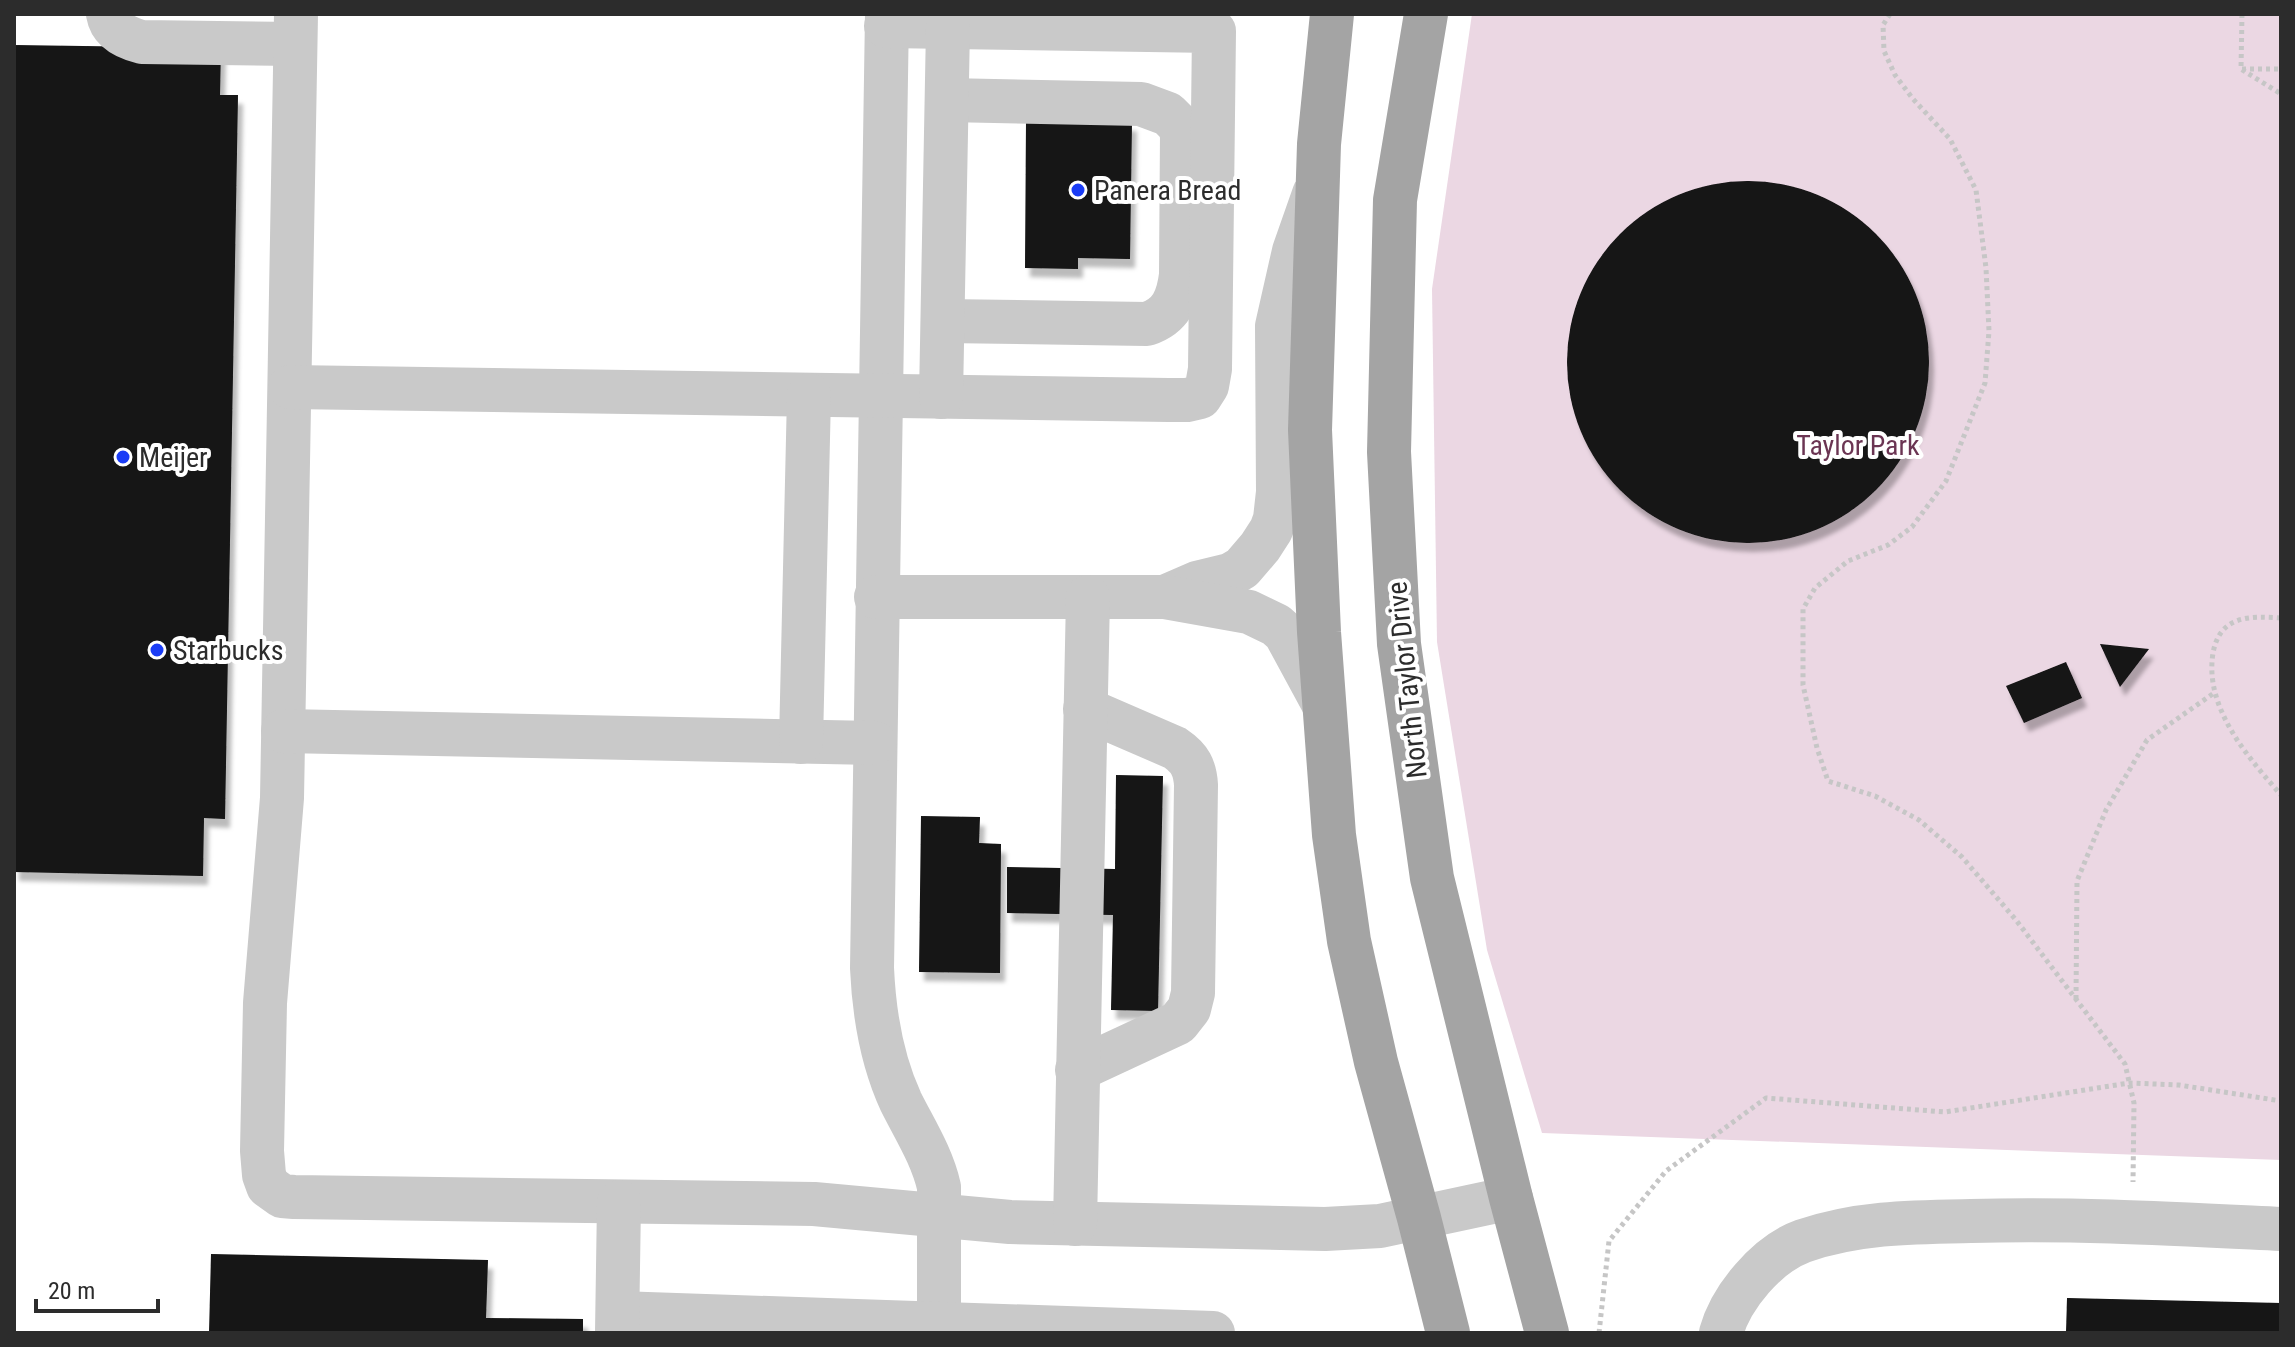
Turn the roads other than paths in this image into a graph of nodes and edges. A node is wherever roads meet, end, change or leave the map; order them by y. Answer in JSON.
{"nodes":[{"id":1,"x":108,"y":14,"type":"edge"},
{"id":2,"x":1332,"y":14,"type":"edge"},
{"id":3,"x":1426,"y":14,"type":"edge"},
{"id":4,"x":886,"y":20,"type":"edge"},
{"id":5,"x":948,"y":27,"type":"junction"},
{"id":6,"x":295,"y":29,"type":"edge"},
{"id":7,"x":947,"y":100,"type":"junction"},
{"id":8,"x":1318,"y":185,"type":"junction"},
{"id":9,"x":943,"y":321,"type":"junction"},
{"id":10,"x":290,"y":387,"type":"junction"},
{"id":11,"x":809,"y":395,"type":"junction"},
{"id":12,"x":879,"y":396,"type":"junction"},
{"id":13,"x":941,"y":397,"type":"junction"},
{"id":14,"x":876,"y":597,"type":"junction"},
{"id":15,"x":1088,"y":597,"type":"junction"},
{"id":16,"x":1165,"y":597,"type":"junction"},
{"id":17,"x":1324,"y":705,"type":"junction"},
{"id":18,"x":1085,"y":709,"type":"junction"},
{"id":19,"x":283,"y":731,"type":"junction"},
{"id":20,"x":801,"y":742,"type":"junction"},
{"id":21,"x":875,"y":743,"type":"junction"},
{"id":22,"x":1077,"y":1070,"type":"junction"},
{"id":23,"x":1511,"y":1198,"type":"junction"},
{"id":24,"x":619,"y":1202,"type":"junction"},
{"id":25,"x":941,"y":1216,"type":"junction"},
{"id":26,"x":1419,"y":1218,"type":"junction"},
{"id":27,"x":1075,"y":1224,"type":"junction"},
{"id":28,"x":2281,"y":1229,"type":"edge"},
{"id":29,"x":618,"y":1323,"type":"edge"},
{"id":30,"x":939,"y":1328,"type":"edge"},
{"id":31,"x":1213,"y":1333,"type":"edge"},
{"id":32,"x":1448,"y":1333,"type":"edge"},
{"id":33,"x":1547,"y":1333,"type":"edge"},
{"id":34,"x":1721,"y":1333,"type":"edge"}],
"edges":[{"from":1,"to":6,"type":"lane"},
{"from":2,"to":8,"type":"main road"},
{"from":3,"to":23,"type":"main road","name":"North Taylor Drive"},
{"from":4,"to":5,"type":"lane"},
{"from":4,"to":12,"type":"lane"},
{"from":5,"to":7,"type":"lane"},
{"from":5,"to":13,"type":"lane"},
{"from":6,"to":10,"type":"lane"},
{"from":7,"to":9,"type":"lane"},
{"from":7,"to":9,"type":"lane"},
{"from":8,"to":16,"type":"lane"},
{"from":8,"to":17,"type":"main road"},
{"from":9,"to":13,"type":"lane"},
{"from":10,"to":11,"type":"lane"},
{"from":10,"to":19,"type":"lane"},
{"from":11,"to":12,"type":"lane"},
{"from":11,"to":20,"type":"lane"},
{"from":12,"to":13,"type":"lane"},
{"from":12,"to":14,"type":"lane"},
{"from":14,"to":15,"type":"lane"},
{"from":14,"to":21,"type":"lane"},
{"from":15,"to":16,"type":"lane"},
{"from":15,"to":18,"type":"lane"},
{"from":16,"to":17,"type":"lane"},
{"from":17,"to":26,"type":"main road"},
{"from":18,"to":22,"type":"lane"},
{"from":18,"to":22,"type":"lane"},
{"from":19,"to":20,"type":"lane"},
{"from":19,"to":24,"type":"lane"},
{"from":20,"to":21,"type":"lane"},
{"from":21,"to":25,"type":"lane"},
{"from":22,"to":27,"type":"lane"},
{"from":23,"to":26,"type":"lane"},
{"from":23,"to":33,"type":"main road","name":"North Taylor Drive"},
{"from":24,"to":25,"type":"lane"},
{"from":24,"to":29,"type":"lane"},
{"from":25,"to":27,"type":"lane"},
{"from":25,"to":30,"type":"lane"},
{"from":26,"to":27,"type":"lane"},
{"from":26,"to":32,"type":"main road"},
{"from":28,"to":34,"type":"lane"},
{"from":29,"to":30,"type":"lane"},
{"from":30,"to":31,"type":"lane"}]}
